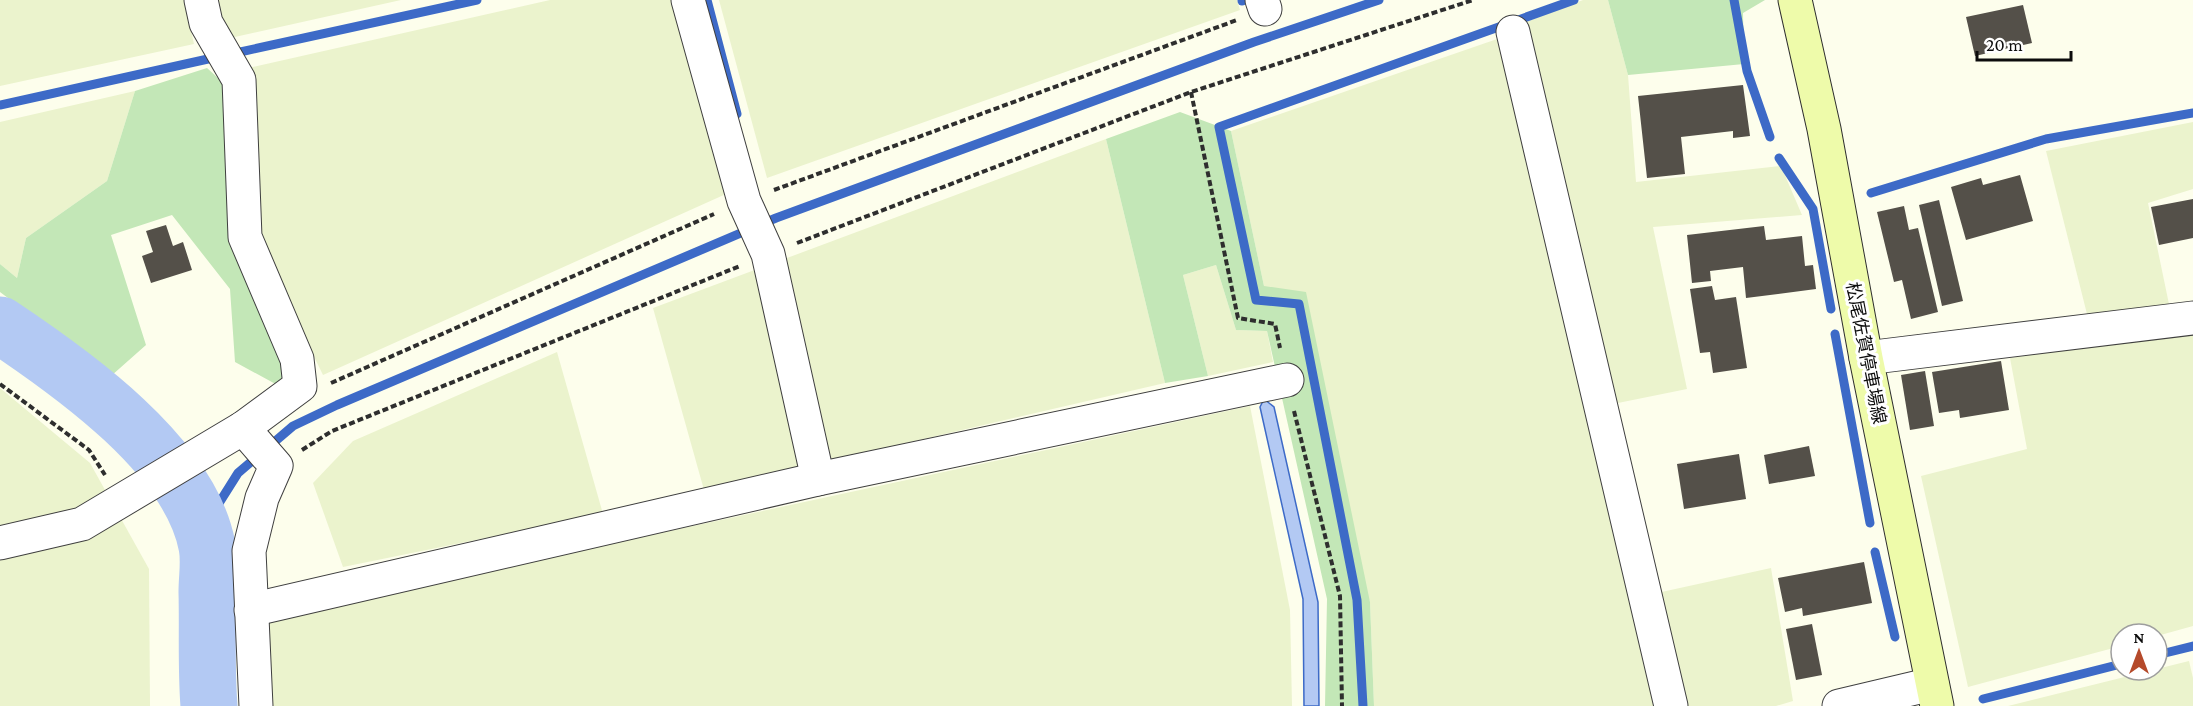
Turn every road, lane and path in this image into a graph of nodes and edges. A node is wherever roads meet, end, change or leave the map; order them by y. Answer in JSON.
{"nodes":[{"id":1,"x":201,"y":0,"type":"edge"},
{"id":2,"x":688,"y":0,"type":"edge"},
{"id":3,"x":1473,"y":0,"type":"edge"},
{"id":4,"x":1794,"y":0,"type":"edge"},
{"id":5,"x":1264,"y":5,"type":"edge"},
{"id":6,"x":1513,"y":32,"type":"dead end"},
{"id":7,"x":744,"y":201,"type":"junction"},
{"id":8,"x":768,"y":254,"type":"junction"},
{"id":9,"x":2193,"y":318,"type":"edge"},
{"id":10,"x":1866,"y":358,"type":"junction"},
{"id":11,"x":1287,"y":380,"type":"dead end"},
{"id":12,"x":0,"y":384,"type":"edge"},
{"id":13,"x":300,"y":386,"type":"junction"},
{"id":14,"x":230,"y":436,"type":"junction"},
{"id":15,"x":276,"y":466,"type":"junction"},
{"id":16,"x":818,"y":479,"type":"junction"},
{"id":17,"x":122,"y":500,"type":"junction"},
{"id":18,"x":0,"y":543,"type":"edge"},
{"id":19,"x":250,"y":610,"type":"junction"},
{"id":20,"x":1935,"y":695,"type":"edge"},
{"id":21,"x":256,"y":706,"type":"edge"},
{"id":22,"x":1671,"y":706,"type":"edge"},
{"id":23,"x":1839,"y":706,"type":"edge"}],
"edges":[{"from":1,"to":13,"type":"street"},
{"from":2,"to":7,"type":"street"},
{"from":3,"to":8,"type":"path"},
{"from":4,"to":10,"type":"main road","name":"松尾佐賀停車場線"},
{"from":5,"to":7,"type":"path"},
{"from":6,"to":22,"type":"street"},
{"from":7,"to":8,"type":"street"},
{"from":7,"to":13,"type":"path"},
{"from":8,"to":15,"type":"path"},
{"from":8,"to":16,"type":"street"},
{"from":9,"to":10,"type":"street"},
{"from":10,"to":20,"type":"main road","name":"松尾佐賀停車場線"},
{"from":11,"to":16,"type":"street"},
{"from":12,"to":17,"type":"path"},
{"from":13,"to":14,"type":"street"},
{"from":14,"to":15,"type":"street"},
{"from":14,"to":17,"type":"street"},
{"from":15,"to":19,"type":"street"},
{"from":16,"to":19,"type":"street"},
{"from":17,"to":18,"type":"street"},
{"from":19,"to":21,"type":"street"},
{"from":20,"to":23,"type":"street"}]}
